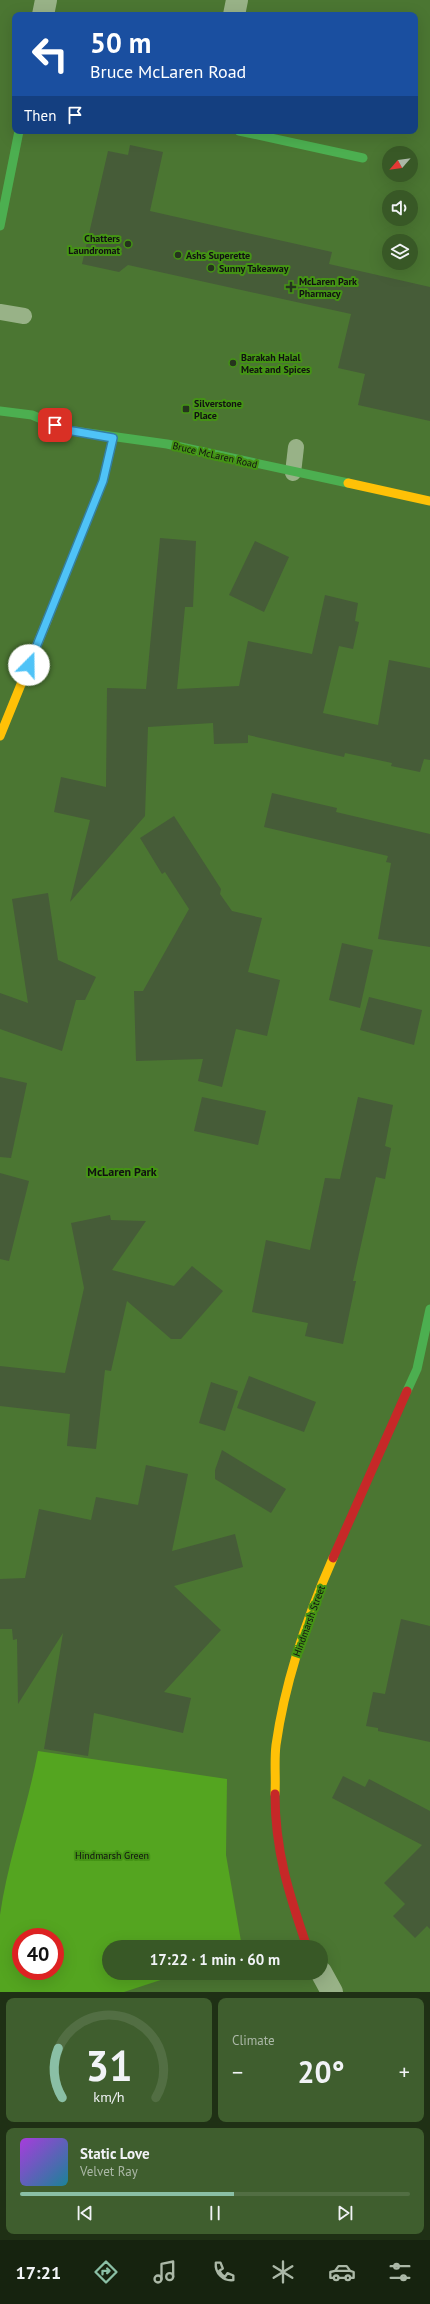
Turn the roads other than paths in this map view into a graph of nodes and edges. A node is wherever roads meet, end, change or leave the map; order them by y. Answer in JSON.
{"nodes":[{"id":1,"x":46,"y":0,"type":"edge"},
{"id":2,"x":237,"y":0,"type":"edge"},
{"id":3,"x":44,"y":12,"type":"edge"},
{"id":4,"x":235,"y":12,"type":"edge"},
{"id":5,"x":18,"y":134,"type":"edge"},
{"id":6,"x":253,"y":134,"type":"edge"},
{"id":7,"x":363,"y":158,"type":"dead end"},
{"id":8,"x":0,"y":226,"type":"edge"},
{"id":9,"x":0,"y":312,"type":"edge"},
{"id":10,"x":24,"y":316,"type":"dead end"},
{"id":11,"x":0,"y":411,"type":"edge"},
{"id":12,"x":113,"y":438,"type":"junction"},
{"id":13,"x":296,"y":447,"type":"dead end"},
{"id":14,"x":293,"y":473,"type":"junction"},
{"id":15,"x":430,"y":501,"type":"edge"},
{"id":16,"x":0,"y":736,"type":"edge"},
{"id":17,"x":430,"y":1308,"type":"edge"},
{"id":18,"x":423,"y":1371,"type":"edge"},
{"id":19,"x":305,"y":1940,"type":"edge"},
{"id":20,"x":325,"y":1980,"type":"edge"},
{"id":21,"x":332,"y":1992,"type":"edge"}],
"edges":[{"from":1,"to":3,"type":"street"},
{"from":2,"to":4,"type":"street"},
{"from":5,"to":8,"type":"street"},
{"from":6,"to":7,"type":"street"},
{"from":9,"to":10,"type":"lane"},
{"from":11,"to":12,"type":"street","name":"Bruce McLaren Road"},
{"from":12,"to":14,"type":"street","name":"Bruce McLaren Road"},
{"from":12,"to":16,"type":"street"},
{"from":13,"to":14,"type":"lane"},
{"from":14,"to":15,"type":"street","name":"Bruce McLaren Road"},
{"from":17,"to":18,"type":"street","name":"Hindmarsh Street"},
{"from":18,"to":19,"type":"street","name":"Hindmarsh Street"},
{"from":20,"to":21,"type":"street"}]}
